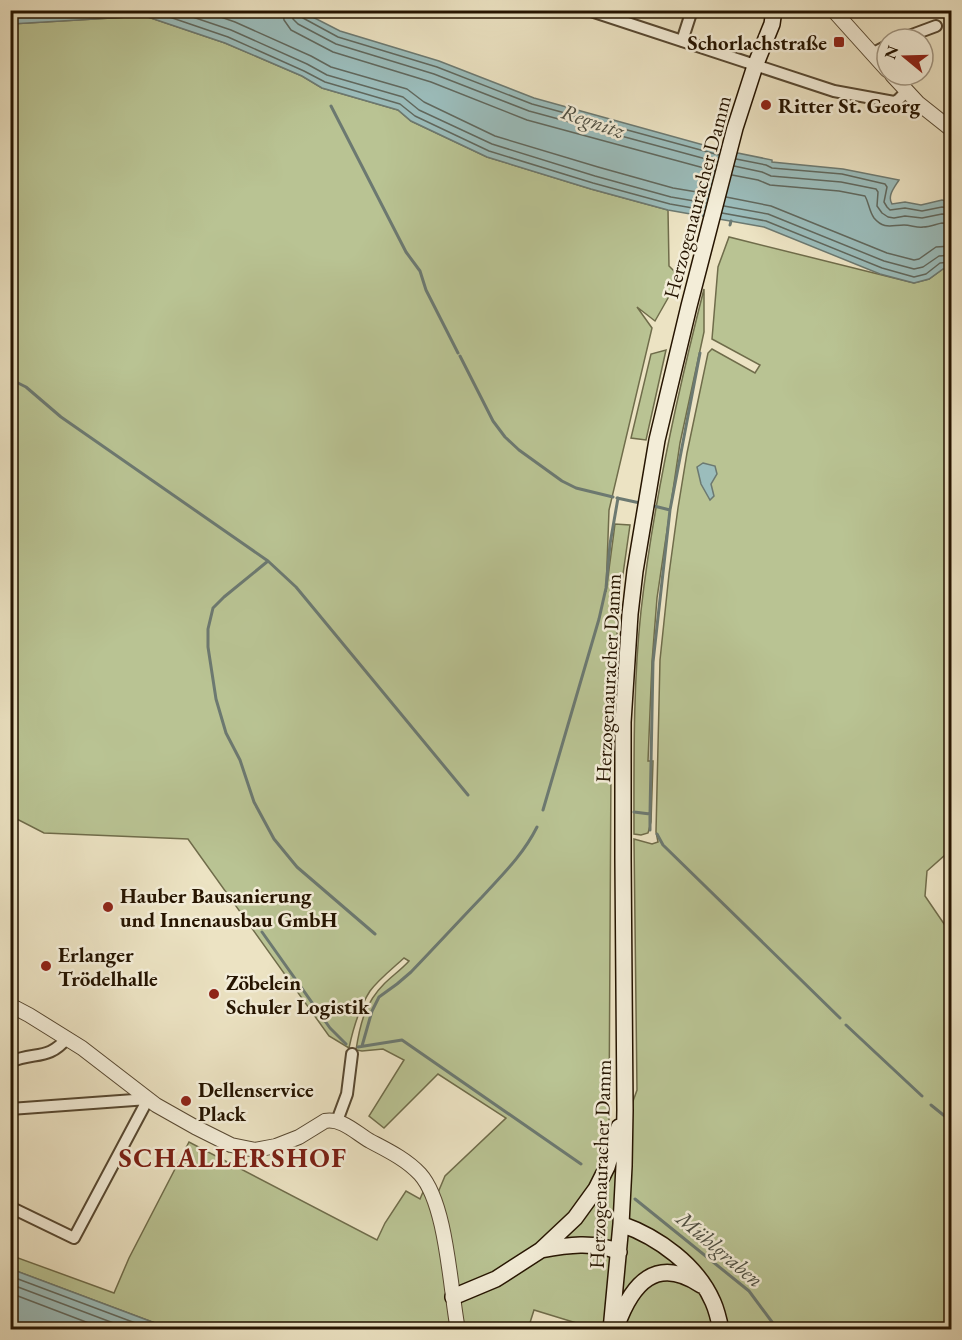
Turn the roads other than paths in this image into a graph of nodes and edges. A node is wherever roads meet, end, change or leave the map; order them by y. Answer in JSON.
{"nodes":[{"id":1,"x":588,"y":10,"type":"edge"},
{"id":2,"x":692,"y":10,"type":"edge"},
{"id":3,"x":783,"y":10,"type":"edge"},
{"id":4,"x":833,"y":10,"type":"edge"},
{"id":5,"x":771,"y":15,"type":"edge"},
{"id":6,"x":682,"y":41,"type":"junction"},
{"id":7,"x":875,"y":52,"type":"edge"},
{"id":8,"x":872,"y":54,"type":"junction"},
{"id":9,"x":875,"y":57,"type":"edge"},
{"id":10,"x":755,"y":66,"type":"junction"},
{"id":11,"x":903,"y":87,"type":"edge"},
{"id":12,"x":907,"y":91,"type":"junction"},
{"id":13,"x":951,"y":130,"type":"edge"},
{"id":14,"x":10,"y":1005,"type":"edge"},
{"id":15,"x":67,"y":1038,"type":"junction"},
{"id":16,"x":352,"y":1054,"type":"dead end"},
{"id":17,"x":10,"y":1062,"type":"edge"},
{"id":18,"x":148,"y":1099,"type":"junction"},
{"id":19,"x":10,"y":1109,"type":"edge"},
{"id":20,"x":625,"y":1110,"type":"junction"},
{"id":21,"x":337,"y":1121,"type":"junction"},
{"id":22,"x":10,"y":1207,"type":"edge"},
{"id":23,"x":621,"y":1224,"type":"junction"},
{"id":24,"x":541,"y":1250,"type":"junction"},
{"id":25,"x":619,"y":1252,"type":"junction"},
{"id":26,"x":705,"y":1288,"type":"junction"},
{"id":27,"x":453,"y":1298,"type":"junction"},
{"id":28,"x":458,"y":1329,"type":"edge"},
{"id":29,"x":611,"y":1329,"type":"edge"},
{"id":30,"x":616,"y":1329,"type":"edge"},
{"id":31,"x":721,"y":1329,"type":"edge"}],
"edges":[{"from":1,"to":6,"type":"street"},
{"from":2,"to":6,"type":"street"},
{"from":3,"to":5,"type":"street"},
{"from":4,"to":8,"type":"street"},
{"from":5,"to":10,"type":"main road","name":"Herzogenauracher Damm"},
{"from":6,"to":10,"type":"street"},
{"from":7,"to":8,"type":"street"},
{"from":8,"to":9,"type":"street"},
{"from":10,"to":12,"type":"street"},
{"from":10,"to":20,"type":"main road","name":"Herzogenauracher Damm"},
{"from":11,"to":12,"type":"street"},
{"from":12,"to":13,"type":"street"},
{"from":14,"to":15,"type":"street"},
{"from":15,"to":17,"type":"street"},
{"from":15,"to":18,"type":"street"},
{"from":16,"to":21,"type":"street"},
{"from":18,"to":19,"type":"street"},
{"from":18,"to":21,"type":"street"},
{"from":18,"to":22,"type":"street"},
{"from":20,"to":23,"type":"main road","name":"Herzogenauracher Damm"},
{"from":20,"to":24,"type":"main road"},
{"from":21,"to":27,"type":"street"},
{"from":23,"to":25,"type":"main road","name":"Herzogenauracher Damm"},
{"from":23,"to":26,"type":"main road"},
{"from":24,"to":25,"type":"main road"},
{"from":24,"to":27,"type":"main road"},
{"from":25,"to":29,"type":"main road","name":"Herzogenauracher Damm"},
{"from":26,"to":30,"type":"main road"},
{"from":26,"to":31,"type":"main road"},
{"from":27,"to":28,"type":"street"}]}
